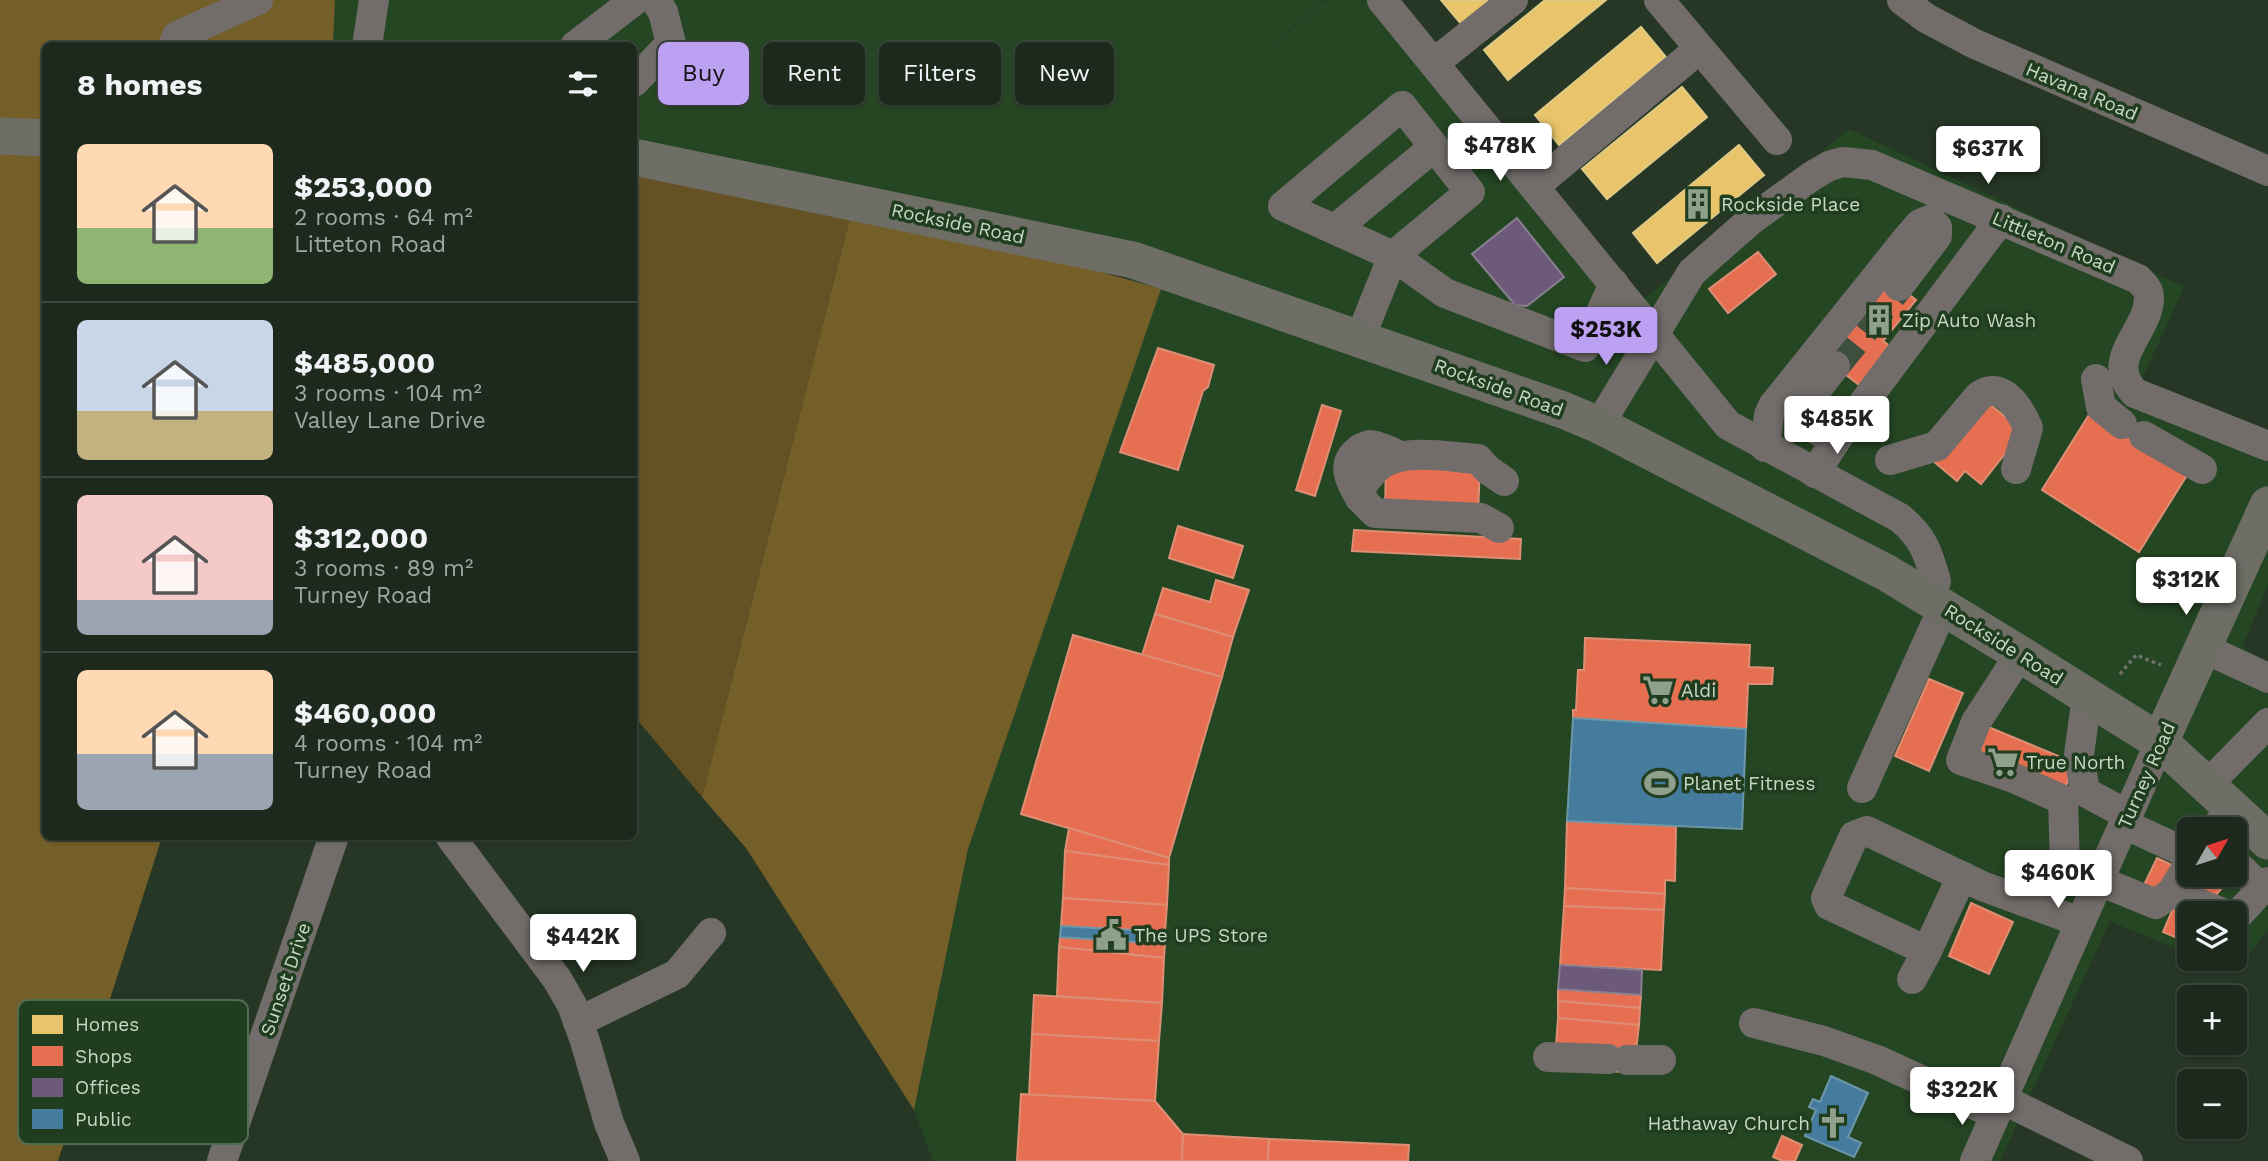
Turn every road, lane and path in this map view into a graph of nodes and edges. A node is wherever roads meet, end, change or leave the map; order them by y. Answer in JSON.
{"nodes":[{"id":1,"x":258,"y":0,"type":"edge"},
{"id":2,"x":374,"y":0,"type":"edge"},
{"id":3,"x":635,"y":0,"type":"edge"},
{"id":4,"x":656,"y":0,"type":"edge"},
{"id":5,"x":1382,"y":0,"type":"edge"},
{"id":6,"x":1513,"y":0,"type":"edge"},
{"id":7,"x":1658,"y":0,"type":"edge"},
{"id":8,"x":1902,"y":0,"type":"edge"},
{"id":9,"x":175,"y":42,"type":"edge"},
{"id":10,"x":368,"y":42,"type":"edge"},
{"id":11,"x":580,"y":42,"type":"edge"},
{"id":12,"x":1699,"y":49,"type":"junction"},
{"id":13,"x":1434,"y":63,"type":"junction"},
{"id":14,"x":637,"y":79,"type":"edge"},
{"id":15,"x":0,"y":136,"type":"edge"},
{"id":16,"x":42,"y":138,"type":"edge"},
{"id":17,"x":1777,"y":139,"type":"dead end"},
{"id":18,"x":1434,"y":147,"type":"junction"},
{"id":19,"x":637,"y":158,"type":"edge"},
{"id":20,"x":2268,"y":172,"type":"edge"},
{"id":21,"x":1535,"y":186,"type":"junction"},
{"id":22,"x":2001,"y":219,"type":"junction"},
{"id":23,"x":1335,"y":229,"type":"junction"},
{"id":24,"x":1393,"y":256,"type":"junction"},
{"id":25,"x":1614,"y":284,"type":"junction"},
{"id":26,"x":1899,"y":286,"type":"tunnel mouth"},
{"id":27,"x":1655,"y":335,"type":"junction"},
{"id":28,"x":1360,"y":338,"type":"junction"},
{"id":29,"x":1835,"y":366,"type":"tunnel mouth"},
{"id":30,"x":2096,"y":379,"type":"dead end"},
{"id":31,"x":2177,"y":410,"type":"junction"},
{"id":32,"x":1600,"y":425,"type":"junction"},
{"id":33,"x":2138,"y":433,"type":"junction"},
{"id":34,"x":1836,"y":440,"type":"junction"},
{"id":35,"x":2268,"y":446,"type":"edge"},
{"id":36,"x":1765,"y":447,"type":"junction"},
{"id":37,"x":1889,"y":460,"type":"dead end"},
{"id":38,"x":2016,"y":469,"type":"dead end"},
{"id":39,"x":2202,"y":469,"type":"dead end"},
{"id":40,"x":1815,"y":473,"type":"junction"},
{"id":41,"x":1504,"y":481,"type":"dead end"},
{"id":42,"x":2266,"y":513,"type":"edge"},
{"id":43,"x":1499,"y":528,"type":"dead end"},
{"id":44,"x":1936,"y":602,"type":"junction"},
{"id":45,"x":2203,"y":648,"type":"junction"},
{"id":46,"x":2020,"y":654,"type":"junction"},
{"id":47,"x":2161,"y":665,"type":"dead end"},
{"id":48,"x":2120,"y":674,"type":"dead end"},
{"id":49,"x":2268,"y":678,"type":"edge"},
{"id":50,"x":2087,"y":696,"type":"junction"},
{"id":51,"x":2268,"y":723,"type":"edge"},
{"id":52,"x":2160,"y":742,"type":"junction"},
{"id":53,"x":1862,"y":788,"type":"dead end"},
{"id":54,"x":2218,"y":808,"type":"edge"},
{"id":55,"x":2126,"y":820,"type":"junction"},
{"id":56,"x":333,"y":840,"type":"edge"},
{"id":57,"x":453,"y":840,"type":"edge"},
{"id":58,"x":2268,"y":841,"type":"edge"},
{"id":59,"x":2177,"y":848,"type":"edge"},
{"id":60,"x":2247,"y":872,"type":"edge"},
{"id":61,"x":1962,"y":876,"type":"junction"},
{"id":62,"x":2099,"y":880,"type":"junction"},
{"id":63,"x":2177,"y":884,"type":"edge"},
{"id":64,"x":2265,"y":886,"type":"edge"},
{"id":65,"x":2172,"y":892,"type":"junction"},
{"id":66,"x":2194,"y":901,"type":"edge"},
{"id":67,"x":2247,"y":905,"type":"edge"},
{"id":68,"x":2080,"y":922,"type":"junction"},
{"id":69,"x":711,"y":933,"type":"dead end"},
{"id":70,"x":1927,"y":951,"type":"junction"},
{"id":71,"x":1912,"y":979,"type":"dead end"},
{"id":72,"x":579,"y":1022,"type":"junction"},
{"id":73,"x":1754,"y":1023,"type":"dead end"},
{"id":74,"x":1548,"y":1057,"type":"dead end"},
{"id":75,"x":1661,"y":1060,"type":"dead end"},
{"id":76,"x":248,"y":1086,"type":"edge"},
{"id":77,"x":1999,"y":1106,"type":"junction"},
{"id":78,"x":228,"y":1144,"type":"edge"},
{"id":79,"x":222,"y":1161,"type":"edge"},
{"id":80,"x":625,"y":1161,"type":"edge"},
{"id":81,"x":1975,"y":1161,"type":"edge"},
{"id":82,"x":2128,"y":1161,"type":"edge"}],
"edges":[{"from":1,"to":9,"type":"street"},
{"from":2,"to":10,"type":"street"},
{"from":3,"to":11,"type":"street"},
{"from":4,"to":14,"type":"street"},
{"from":5,"to":13,"type":"street"},
{"from":6,"to":13,"type":"street"},
{"from":7,"to":12,"type":"street"},
{"from":8,"to":20,"type":"street","name":"Havana Road"},
{"from":12,"to":17,"type":"street"},
{"from":12,"to":21,"type":"street"},
{"from":13,"to":21,"type":"street"},
{"from":15,"to":16,"type":"main road"},
{"from":18,"to":23,"type":"street"},
{"from":18,"to":23,"type":"street"},
{"from":18,"to":24,"type":"street"},
{"from":19,"to":28,"type":"main road","name":"Rockside Road"},
{"from":21,"to":25,"type":"street"},
{"from":22,"to":27,"type":"street","name":"Littleton Road"},
{"from":22,"to":31,"type":"street","name":"Littleton Road"},
{"from":22,"to":34,"type":"street"},
{"from":23,"to":24,"type":"street"},
{"from":24,"to":25,"type":"street"},
{"from":24,"to":28,"type":"street"},
{"from":25,"to":27,"type":"street"},
{"from":26,"to":36,"type":"street"},
{"from":27,"to":32,"type":"street","name":"Littleton Road"},
{"from":27,"to":36,"type":"street"},
{"from":28,"to":32,"type":"main road","name":"Rockside Road"},
{"from":29,"to":34,"type":"street"},
{"from":30,"to":33,"type":"street"},
{"from":31,"to":33,"type":"street"},
{"from":31,"to":35,"type":"street","name":"Littleton Road"},
{"from":32,"to":44,"type":"main road","name":"Rockside Road"},
{"from":33,"to":39,"type":"street"},
{"from":34,"to":40,"type":"street"},
{"from":36,"to":40,"type":"street"},
{"from":37,"to":38,"type":"street"},
{"from":40,"to":44,"type":"street"},
{"from":41,"to":43,"type":"street"},
{"from":42,"to":45,"type":"main road","name":"Turney Road"},
{"from":44,"to":46,"type":"main road","name":"Rockside Road"},
{"from":44,"to":53,"type":"street"},
{"from":45,"to":49,"type":"street"},
{"from":45,"to":52,"type":"main road","name":"Turney Road"},
{"from":46,"to":50,"type":"main road","name":"Rockside Road"},
{"from":46,"to":62,"type":"street"},
{"from":47,"to":48,"type":"path"},
{"from":50,"to":52,"type":"main road","name":"Rockside Road"},
{"from":50,"to":55,"type":"street"},
{"from":51,"to":54,"type":"street"},
{"from":52,"to":54,"type":"main road","name":"Rockside Road"},
{"from":52,"to":55,"type":"street","name":"Turney Road"},
{"from":54,"to":58,"type":"main road","name":"Rockside Road"},
{"from":55,"to":59,"type":"street"},
{"from":55,"to":62,"type":"street","name":"Turney Road"},
{"from":56,"to":76,"type":"street","name":"Sunset Drive"},
{"from":57,"to":72,"type":"street"},
{"from":60,"to":64,"type":"street"},
{"from":61,"to":68,"type":"street"},
{"from":61,"to":70,"type":"street"},
{"from":61,"to":70,"type":"street"},
{"from":62,"to":65,"type":"street"},
{"from":62,"to":68,"type":"street","name":"Turney Road"},
{"from":63,"to":65,"type":"street"},
{"from":64,"to":67,"type":"street"},
{"from":65,"to":66,"type":"street"},
{"from":68,"to":77,"type":"street","name":"Turney Road"},
{"from":69,"to":72,"type":"street"},
{"from":70,"to":71,"type":"street"},
{"from":72,"to":80,"type":"street"},
{"from":73,"to":77,"type":"street"},
{"from":74,"to":75,"type":"street"},
{"from":77,"to":81,"type":"street","name":"Turney Road"},
{"from":77,"to":82,"type":"street"},
{"from":78,"to":79,"type":"street","name":"Sunset Drive"}]}
